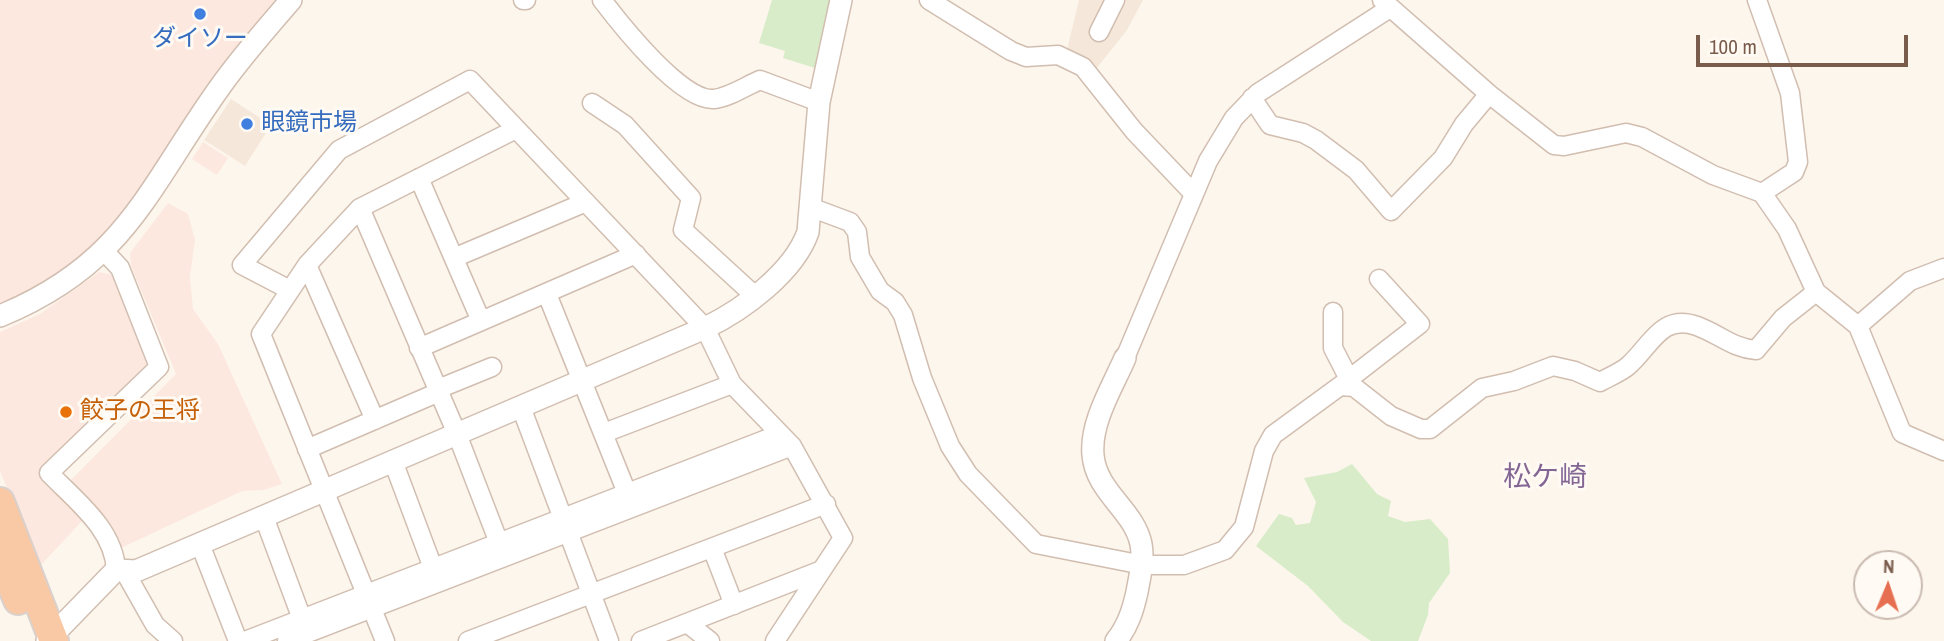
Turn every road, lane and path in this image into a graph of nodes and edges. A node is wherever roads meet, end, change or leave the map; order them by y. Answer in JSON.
{"nodes":[{"id":1,"x":291,"y":0,"type":"edge"},
{"id":2,"x":602,"y":0,"type":"edge"},
{"id":3,"x":841,"y":0,"type":"edge"},
{"id":4,"x":929,"y":0,"type":"edge"},
{"id":5,"x":1115,"y":0,"type":"edge"},
{"id":6,"x":1757,"y":0,"type":"edge"},
{"id":7,"x":1386,"y":4,"type":"edge"},
{"id":8,"x":1099,"y":33,"type":"dead end"},
{"id":9,"x":1489,"y":94,"type":"junction"},
{"id":10,"x":1252,"y":98,"type":"junction"},
{"id":11,"x":819,"y":102,"type":"junction"},
{"id":12,"x":592,"y":103,"type":"dead end"},
{"id":13,"x":516,"y":129,"type":"junction"},
{"id":14,"x":419,"y":178,"type":"junction"},
{"id":15,"x":1762,"y":193,"type":"junction"},
{"id":16,"x":1194,"y":194,"type":"junction"},
{"id":17,"x":586,"y":202,"type":"junction"},
{"id":18,"x":810,"y":207,"type":"junction"},
{"id":19,"x":360,"y":208,"type":"junction"},
{"id":20,"x":104,"y":252,"type":"junction"},
{"id":21,"x":636,"y":254,"type":"junction"},
{"id":22,"x":456,"y":257,"type":"junction"},
{"id":23,"x":307,"y":265,"type":"junction"},
{"id":24,"x":1944,"y":268,"type":"edge"},
{"id":25,"x":1379,"y":279,"type":"dead end"},
{"id":26,"x":288,"y":289,"type":"junction"},
{"id":27,"x":1815,"y":292,"type":"junction"},
{"id":28,"x":547,"y":294,"type":"junction"},
{"id":29,"x":755,"y":296,"type":"junction"},
{"id":30,"x":1334,"y":312,"type":"dead end"},
{"id":31,"x":0,"y":316,"type":"edge"},
{"id":32,"x":481,"y":321,"type":"junction"},
{"id":33,"x":1858,"y":326,"type":"junction"},
{"id":34,"x":705,"y":328,"type":"junction"},
{"id":35,"x":419,"y":348,"type":"junction"},
{"id":36,"x":1125,"y":358,"type":"joint"},
{"id":37,"x":492,"y":367,"type":"dead end"},
{"id":38,"x":583,"y":380,"type":"junction"},
{"id":39,"x":1344,"y":382,"type":"junction"},
{"id":40,"x":732,"y":384,"type":"junction"},
{"id":41,"x":439,"y":391,"type":"junction"},
{"id":42,"x":521,"y":407,"type":"junction"},
{"id":43,"x":375,"y":420,"type":"junction"},
{"id":44,"x":604,"y":433,"type":"junction"},
{"id":45,"x":457,"y":434,"type":"junction"},
{"id":46,"x":786,"y":440,"type":"junction"},
{"id":47,"x":307,"y":449,"type":"junction"},
{"id":48,"x":1944,"y":451,"type":"edge"},
{"id":49,"x":393,"y":461,"type":"junction"},
{"id":50,"x":324,"y":491,"type":"junction"},
{"id":51,"x":627,"y":493,"type":"junction"},
{"id":52,"x":0,"y":502,"type":"edge"},
{"id":53,"x":826,"y":504,"type":"junction"},
{"id":54,"x":264,"y":517,"type":"junction"},
{"id":55,"x":565,"y":525,"type":"junction"},
{"id":56,"x":499,"y":543,"type":"junction"},
{"id":57,"x":200,"y":544,"type":"junction"},
{"id":58,"x":712,"y":548,"type":"junction"},
{"id":59,"x":0,"y":556,"type":"edge"},
{"id":60,"x":1143,"y":565,"type":"junction"},
{"id":61,"x":433,"y":568,"type":"junction"},
{"id":62,"x":822,"y":570,"type":"junction"},
{"id":63,"x":120,"y":571,"type":"junction"},
{"id":64,"x":591,"y":594,"type":"junction"},
{"id":65,"x":369,"y":601,"type":"junction"},
{"id":66,"x":734,"y":605,"type":"junction"},
{"id":67,"x":687,"y":623,"type":"junction"},
{"id":68,"x":307,"y":631,"type":"edge"},
{"id":69,"x":47,"y":640,"type":"edge"},
{"id":70,"x":647,"y":640,"type":"edge"},
{"id":71,"x":173,"y":641,"type":"edge"},
{"id":72,"x":238,"y":641,"type":"edge"},
{"id":73,"x":244,"y":641,"type":"edge"},
{"id":74,"x":287,"y":641,"type":"edge"},
{"id":75,"x":385,"y":641,"type":"edge"},
{"id":76,"x":468,"y":641,"type":"edge"},
{"id":77,"x":609,"y":641,"type":"edge"},
{"id":78,"x":710,"y":641,"type":"edge"},
{"id":79,"x":775,"y":641,"type":"edge"},
{"id":80,"x":1116,"y":641,"type":"edge"}],
"edges":[{"from":1,"to":20,"type":"street"},
{"from":2,"to":11,"type":"street"},
{"from":3,"to":11,"type":"street"},
{"from":4,"to":16,"type":"street"},
{"from":5,"to":8,"type":"street"},
{"from":6,"to":15,"type":"street"},
{"from":7,"to":9,"type":"street"},
{"from":7,"to":10,"type":"street"},
{"from":9,"to":10,"type":"street"},
{"from":9,"to":15,"type":"street"},
{"from":10,"to":16,"type":"street"},
{"from":11,"to":18,"type":"street"},
{"from":12,"to":29,"type":"street"},
{"from":13,"to":14,"type":"street"},
{"from":13,"to":17,"type":"street"},
{"from":13,"to":26,"type":"street"},
{"from":14,"to":19,"type":"street"},
{"from":14,"to":22,"type":"street"},
{"from":15,"to":27,"type":"street"},
{"from":16,"to":36,"type":"street"},
{"from":17,"to":21,"type":"street"},
{"from":17,"to":22,"type":"street"},
{"from":18,"to":29,"type":"street"},
{"from":18,"to":60,"type":"street"},
{"from":19,"to":23,"type":"street"},
{"from":19,"to":35,"type":"street"},
{"from":20,"to":31,"type":"street"},
{"from":20,"to":63,"type":"street"},
{"from":21,"to":28,"type":"street"},
{"from":21,"to":34,"type":"street"},
{"from":22,"to":32,"type":"street"},
{"from":23,"to":26,"type":"street"},
{"from":23,"to":43,"type":"street"},
{"from":24,"to":33,"type":"street"},
{"from":25,"to":39,"type":"street"},
{"from":26,"to":47,"type":"street"},
{"from":27,"to":33,"type":"street"},
{"from":27,"to":39,"type":"street"},
{"from":28,"to":32,"type":"street"},
{"from":28,"to":38,"type":"street"},
{"from":29,"to":34,"type":"street"},
{"from":30,"to":39,"type":"street"},
{"from":32,"to":35,"type":"street"},
{"from":33,"to":48,"type":"street"},
{"from":34,"to":38,"type":"street"},
{"from":34,"to":40,"type":"street"},
{"from":35,"to":41,"type":"street"},
{"from":36,"to":60,"type":"street"},
{"from":37,"to":41,"type":"street"},
{"from":38,"to":42,"type":"street"},
{"from":38,"to":44,"type":"street"},
{"from":39,"to":60,"type":"street"},
{"from":40,"to":44,"type":"street"},
{"from":40,"to":46,"type":"street"},
{"from":41,"to":43,"type":"street"},
{"from":41,"to":45,"type":"street"},
{"from":42,"to":45,"type":"street"},
{"from":42,"to":55,"type":"street"},
{"from":43,"to":47,"type":"street"},
{"from":44,"to":51,"type":"street"},
{"from":45,"to":49,"type":"street"},
{"from":45,"to":56,"type":"street"},
{"from":46,"to":51,"type":"street"},
{"from":46,"to":53,"type":"street"},
{"from":46,"to":55,"type":"street"},
{"from":47,"to":50,"type":"street"},
{"from":49,"to":50,"type":"street"},
{"from":49,"to":61,"type":"street"},
{"from":50,"to":54,"type":"street"},
{"from":50,"to":65,"type":"street"},
{"from":51,"to":55,"type":"street"},
{"from":52,"to":69,"type":"highway"},
{"from":53,"to":58,"type":"street"},
{"from":53,"to":62,"type":"street"},
{"from":54,"to":57,"type":"street"},
{"from":54,"to":68,"type":"street"},
{"from":55,"to":56,"type":"street"},
{"from":55,"to":64,"type":"street"},
{"from":55,"to":65,"type":"street"},
{"from":56,"to":61,"type":"street"},
{"from":57,"to":63,"type":"street"},
{"from":57,"to":72,"type":"street"},
{"from":58,"to":64,"type":"street"},
{"from":58,"to":66,"type":"street"},
{"from":59,"to":69,"type":"highway"},
{"from":60,"to":80,"type":"street"},
{"from":61,"to":65,"type":"street"},
{"from":62,"to":66,"type":"street"},
{"from":62,"to":79,"type":"street"},
{"from":63,"to":69,"type":"street"},
{"from":63,"to":71,"type":"street"},
{"from":64,"to":76,"type":"street"},
{"from":64,"to":77,"type":"street"},
{"from":65,"to":68,"type":"street"},
{"from":65,"to":75,"type":"street"},
{"from":66,"to":67,"type":"street"},
{"from":67,"to":70,"type":"street"},
{"from":67,"to":78,"type":"street"},
{"from":68,"to":73,"type":"street"},
{"from":68,"to":74,"type":"street"}]}
